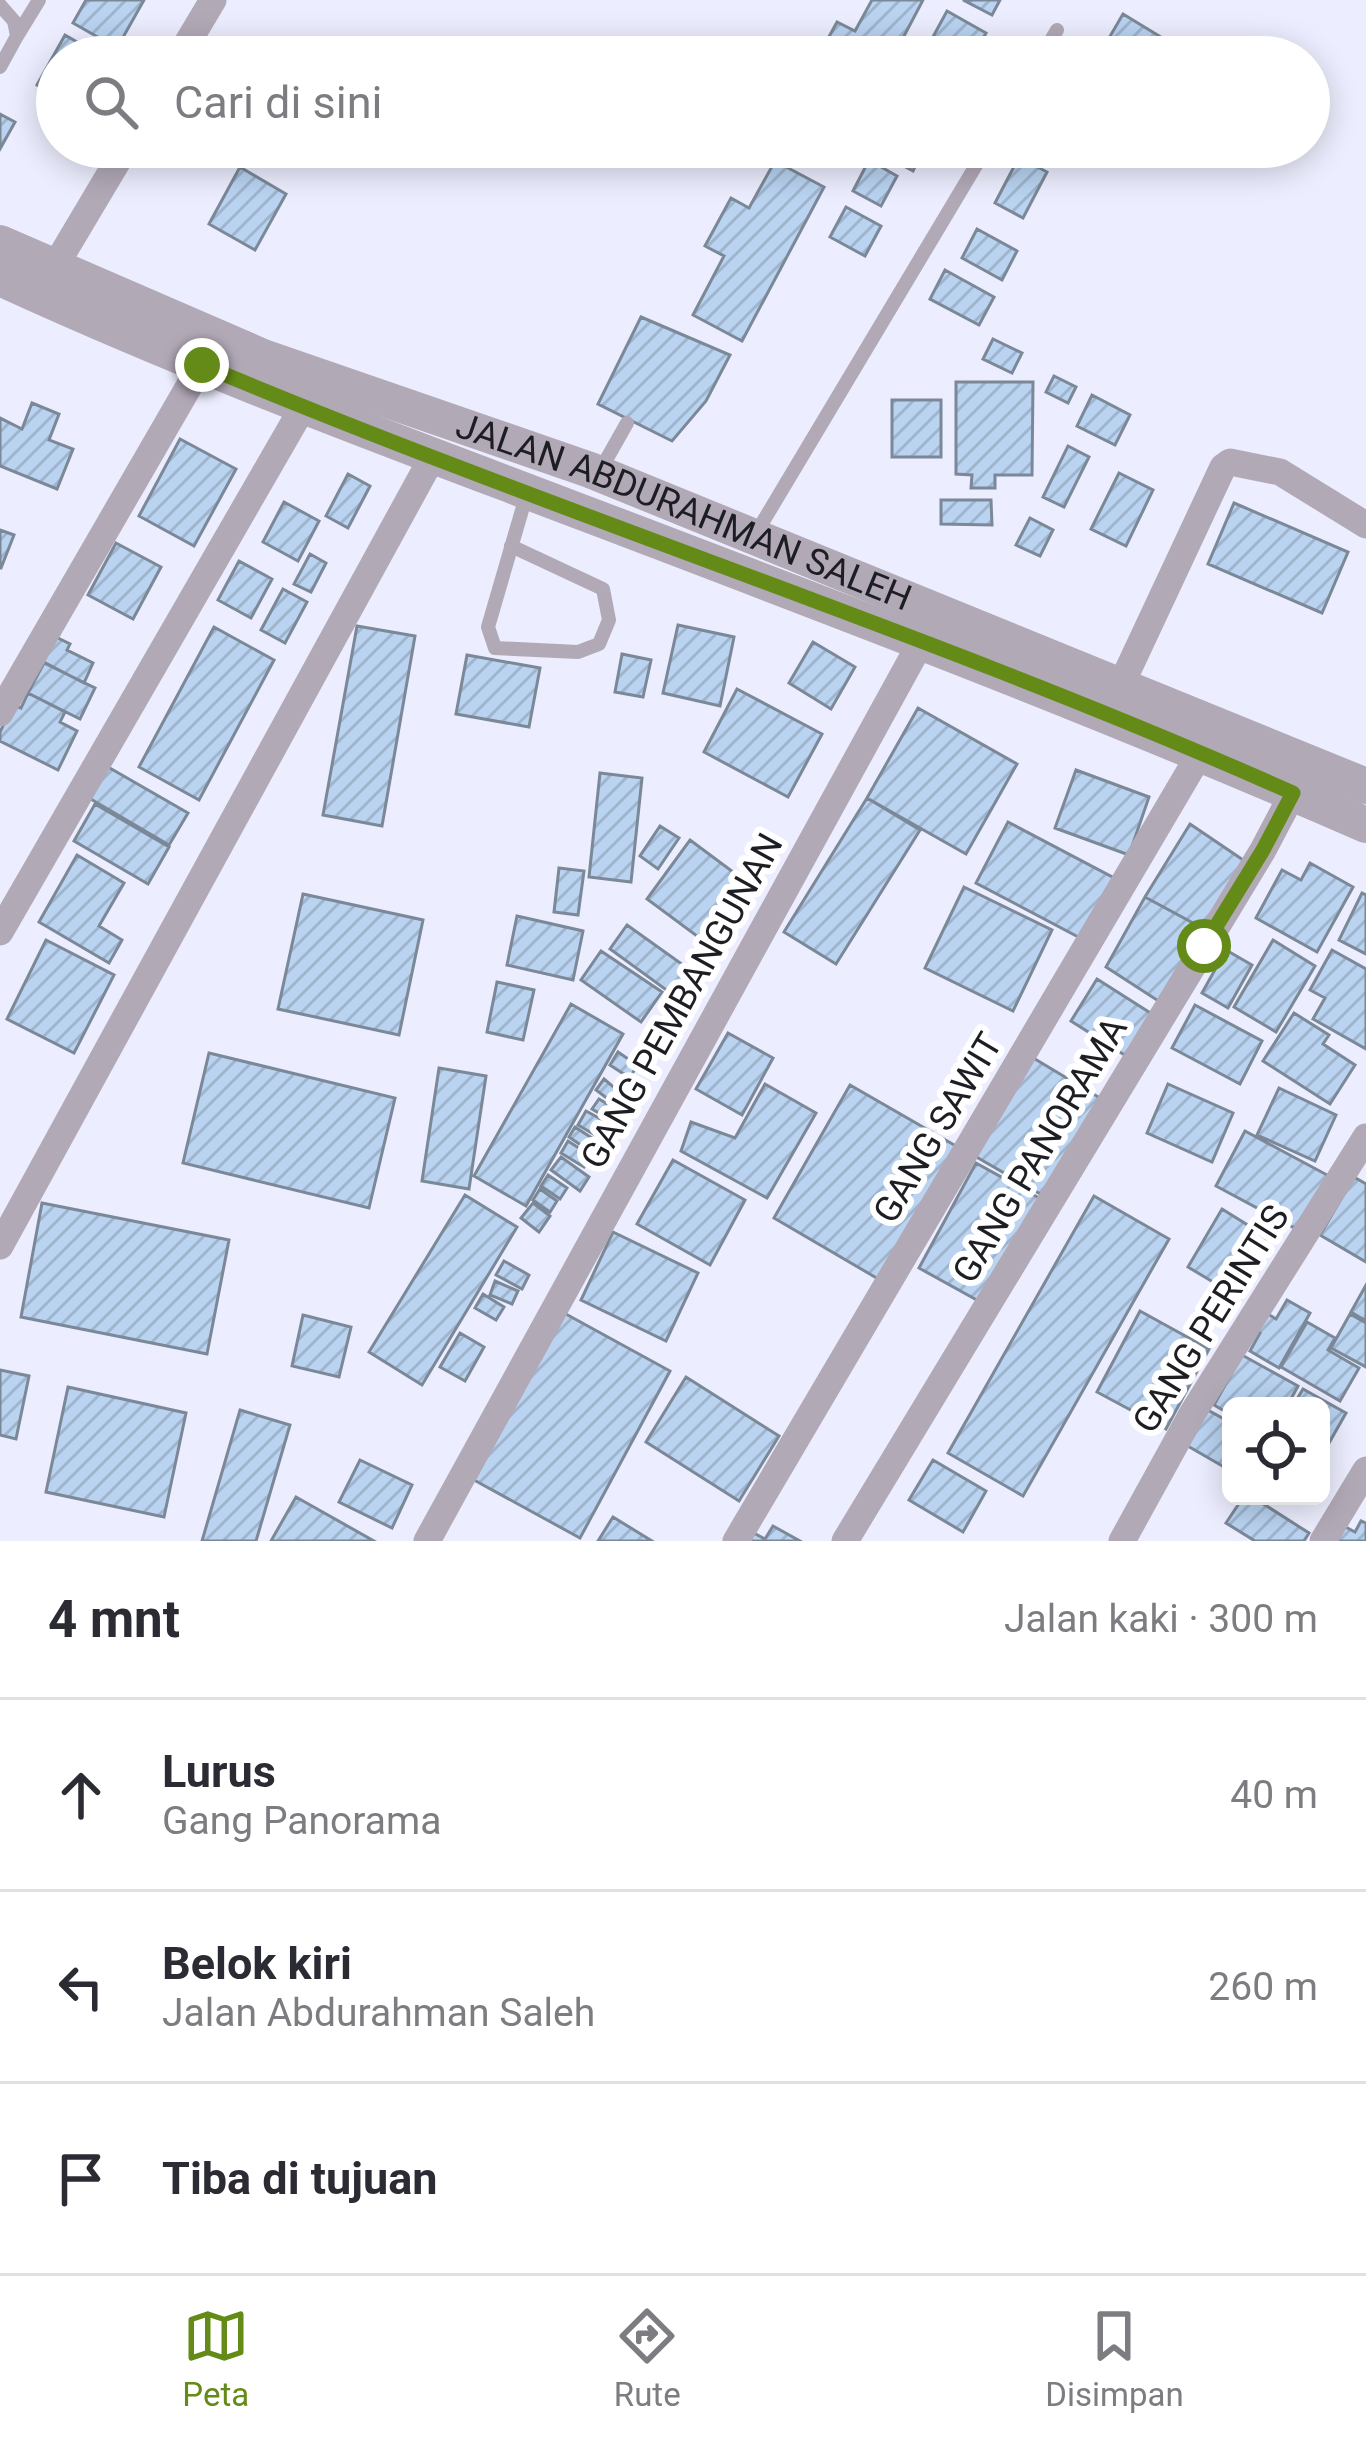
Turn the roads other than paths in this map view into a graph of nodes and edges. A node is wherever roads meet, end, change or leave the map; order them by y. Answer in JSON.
{"nodes":[{"id":1,"x":39,"y":0,"type":"edge"},
{"id":2,"x":213,"y":0,"type":"edge"},
{"id":3,"x":0,"y":4,"type":"edge"},
{"id":4,"x":1057,"y":30,"type":"dead end"},
{"id":5,"x":192,"y":36,"type":"edge"},
{"id":6,"x":1053,"y":36,"type":"edge"},
{"id":7,"x":17,"y":37,"type":"junction"},
{"id":8,"x":0,"y":67,"type":"edge"},
{"id":9,"x":114,"y":168,"type":"edge"},
{"id":10,"x":974,"y":168,"type":"edge"},
{"id":11,"x":0,"y":243,"type":"edge"},
{"id":12,"x":54,"y":268,"type":"junction"},
{"id":13,"x":0,"y":278,"type":"edge"},
{"id":14,"x":209,"y":350,"type":"junction"},
{"id":15,"x":303,"y":407,"type":"junction"},
{"id":16,"x":627,"y":422,"type":"dead end"},
{"id":17,"x":433,"y":456,"type":"junction"},
{"id":18,"x":598,"y":474,"type":"junction"},
{"id":19,"x":528,"y":492,"type":"junction"},
{"id":20,"x":1366,"y":525,"type":"edge"},
{"id":21,"x":753,"y":539,"type":"junction"},
{"id":22,"x":511,"y":547,"type":"junction"},
{"id":23,"x":920,"y":644,"type":"junction"},
{"id":24,"x":1120,"y":688,"type":"junction"},
{"id":25,"x":0,"y":713,"type":"edge"},
{"id":26,"x":1201,"y":752,"type":"junction"},
{"id":27,"x":1366,"y":786,"type":"edge"},
{"id":28,"x":1293,"y":793,"type":"junction"},
{"id":29,"x":1366,"y":825,"type":"edge"},
{"id":30,"x":0,"y":932,"type":"edge"},
{"id":31,"x":1366,"y":1137,"type":"edge"},
{"id":32,"x":0,"y":1246,"type":"edge"},
{"id":33,"x":1366,"y":1470,"type":"edge"},
{"id":34,"x":427,"y":1541,"type":"edge"},
{"id":35,"x":736,"y":1541,"type":"edge"},
{"id":36,"x":845,"y":1541,"type":"edge"},
{"id":37,"x":1122,"y":1541,"type":"edge"},
{"id":38,"x":1323,"y":1541,"type":"edge"}],
"edges":[{"from":1,"to":7,"type":"lane"},
{"from":2,"to":5,"type":"street"},
{"from":3,"to":7,"type":"lane"},
{"from":4,"to":6,"type":"lane"},
{"from":7,"to":8,"type":"lane"},
{"from":9,"to":12,"type":"street"},
{"from":10,"to":21,"type":"lane"},
{"from":11,"to":12,"type":"street","name":"JALAN ABDURAHMAN SALEH"},
{"from":12,"to":14,"type":"street","name":"JALAN ABDURAHMAN SALEH"},
{"from":13,"to":14,"type":"street","name":"JALAN ABDURAHMAN SALEH"},
{"from":14,"to":15,"type":"street","name":"JALAN ABDURAHMAN SALEH"},
{"from":14,"to":18,"type":"street","name":"JALAN ABDURAHMAN SALEH"},
{"from":14,"to":25,"type":"street"},
{"from":15,"to":17,"type":"street","name":"JALAN ABDURAHMAN SALEH"},
{"from":15,"to":30,"type":"street"},
{"from":16,"to":18,"type":"lane"},
{"from":17,"to":19,"type":"street","name":"JALAN ABDURAHMAN SALEH"},
{"from":17,"to":32,"type":"street"},
{"from":18,"to":21,"type":"street","name":"JALAN ABDURAHMAN SALEH"},
{"from":19,"to":22,"type":"lane"},
{"from":19,"to":23,"type":"street","name":"JALAN ABDURAHMAN SALEH"},
{"from":20,"to":24,"type":"street"},
{"from":21,"to":24,"type":"street","name":"JALAN ABDURAHMAN SALEH"},
{"from":22,"to":22,"type":"lane"},
{"from":23,"to":26,"type":"street","name":"JALAN ABDURAHMAN SALEH"},
{"from":23,"to":34,"type":"street","name":"GANG PEMBANGUNAN"},
{"from":24,"to":27,"type":"street","name":"JALAN ABDURAHMAN SALEH"},
{"from":26,"to":28,"type":"street","name":"JALAN ABDURAHMAN SALEH"},
{"from":26,"to":35,"type":"street","name":"GANG SAWIT"},
{"from":28,"to":29,"type":"street","name":"JALAN ABDURAHMAN SALEH"},
{"from":28,"to":36,"type":"street","name":"GANG PANORAMA"},
{"from":31,"to":37,"type":"street","name":"GANG PERINTIS"},
{"from":33,"to":38,"type":"street"}]}
